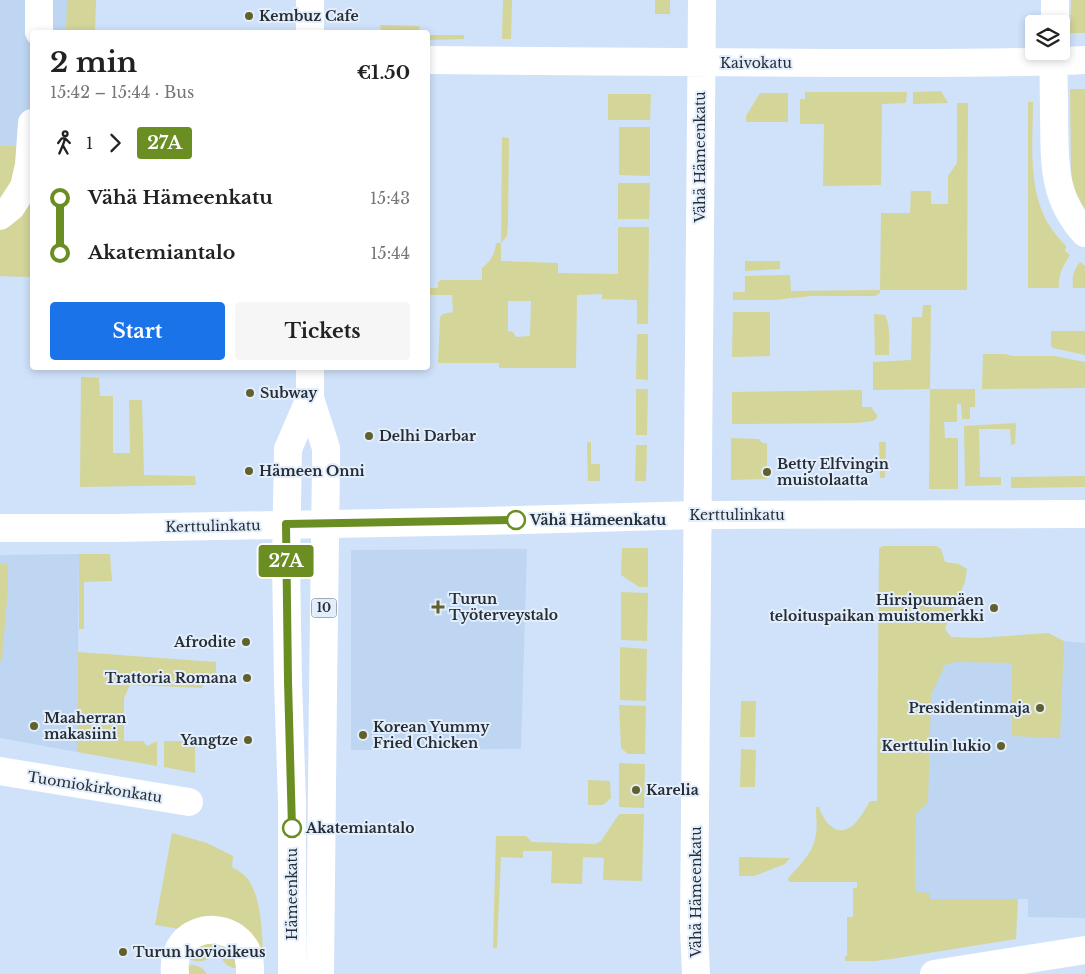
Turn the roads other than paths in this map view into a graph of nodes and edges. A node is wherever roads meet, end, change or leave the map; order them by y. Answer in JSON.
{"nodes":[{"id":1,"x":40,"y":0,"type":"edge"},
{"id":2,"x":310,"y":0,"type":"edge"},
{"id":3,"x":702,"y":0,"type":"edge"},
{"id":4,"x":1055,"y":0,"type":"edge"},
{"id":5,"x":1055,"y":15,"type":"edge"},
{"id":6,"x":39,"y":30,"type":"edge"},
{"id":7,"x":310,"y":30,"type":"edge"},
{"id":8,"x":1025,"y":58,"type":"edge"},
{"id":9,"x":1070,"y":58,"type":"edge"},
{"id":10,"x":430,"y":60,"type":"edge"},
{"id":11,"x":1053,"y":60,"type":"edge"},
{"id":12,"x":1085,"y":60,"type":"edge"},
{"id":13,"x":701,"y":63,"type":"junction"},
{"id":14,"x":30,"y":150,"type":"edge"},
{"id":15,"x":0,"y":216,"type":"edge"},
{"id":16,"x":1085,"y":233,"type":"edge"},
{"id":17,"x":310,"y":370,"type":"edge"},
{"id":18,"x":310,"y":398,"type":"junction"},
{"id":19,"x":1085,"y":514,"type":"edge"},
{"id":20,"x":698,"y":515,"type":"junction"},
{"id":21,"x":286,"y":524,"type":"junction"},
{"id":22,"x":325,"y":524,"type":"junction"},
{"id":23,"x":0,"y":528,"type":"edge"},
{"id":24,"x":0,"y":771,"type":"edge"},
{"id":25,"x":189,"y":802,"type":"dead end"},
{"id":26,"x":1085,"y":950,"type":"edge"},
{"id":27,"x":174,"y":974,"type":"edge"},
{"id":28,"x":250,"y":974,"type":"edge"},
{"id":29,"x":292,"y":974,"type":"edge"},
{"id":30,"x":320,"y":974,"type":"edge"},
{"id":31,"x":696,"y":974,"type":"edge"},
{"id":32,"x":934,"y":974,"type":"edge"}],
"edges":[{"from":1,"to":6,"type":"main road"},
{"from":2,"to":7,"type":"main road"},
{"from":3,"to":13,"type":"main road","name":"Vähä Hämeenkatu"},
{"from":4,"to":5,"type":"main road"},
{"from":8,"to":13,"type":"main road","name":"Kaivokatu"},
{"from":9,"to":12,"type":"main road","name":"Kaivokatu"},
{"from":10,"to":13,"type":"main road","name":"Kaivokatu"},
{"from":11,"to":16,"type":"main road"},
{"from":13,"to":20,"type":"main road","name":"Vähä Hämeenkatu"},
{"from":14,"to":15,"type":"main road"},
{"from":17,"to":18,"type":"main road","name":"Hämeenkatu","number":"10"},
{"from":18,"to":21,"type":"main road","name":"Hämeenkatu","number":"10"},
{"from":18,"to":22,"type":"main road","name":"Hämeenkatu","number":"10"},
{"from":19,"to":20,"type":"main road","name":"Kerttulinkatu"},
{"from":20,"to":22,"type":"main road","name":"Kerttulinkatu"},
{"from":20,"to":31,"type":"main road","name":"Vähä Hämeenkatu"},
{"from":21,"to":22,"type":"main road","name":"Kerttulinkatu"},
{"from":21,"to":23,"type":"main road","name":"Kerttulinkatu"},
{"from":21,"to":29,"type":"main road","name":"Hämeenkatu","number":"10"},
{"from":22,"to":30,"type":"main road","name":"Hämeenkatu","number":"10"},
{"from":24,"to":25,"type":"main road","name":"Tuomiokirkonkatu"},
{"from":26,"to":32,"type":"main road"},
{"from":27,"to":28,"type":"main road"}]}
